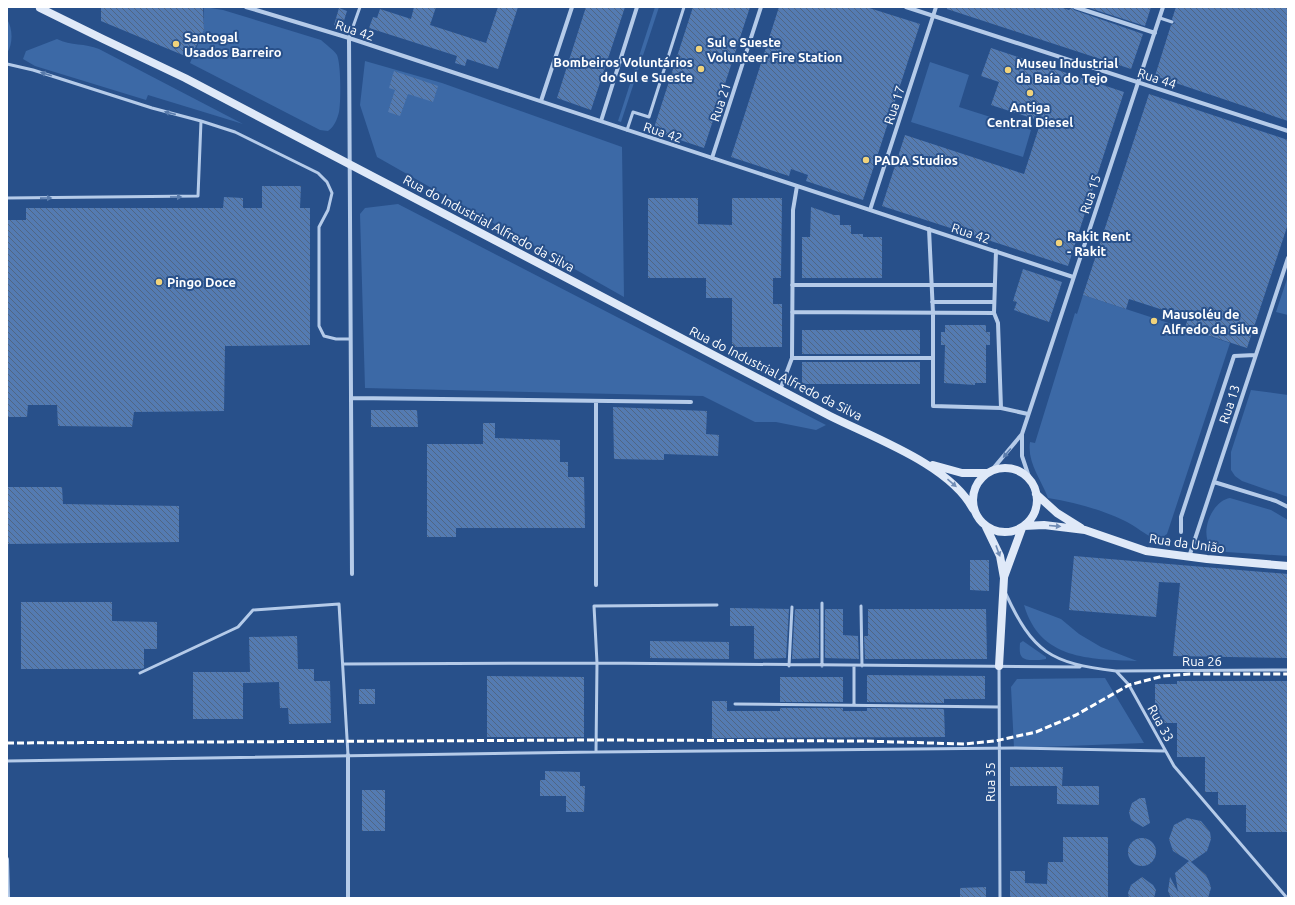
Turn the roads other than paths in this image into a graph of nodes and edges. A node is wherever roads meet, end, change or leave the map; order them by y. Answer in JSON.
{"nodes":[{"id":1,"x":39,"y":7,"type":"edge"},
{"id":2,"x":246,"y":7,"type":"edge"},
{"id":3,"x":360,"y":7,"type":"edge"},
{"id":4,"x":572,"y":7,"type":"edge"},
{"id":5,"x":637,"y":7,"type":"edge"},
{"id":6,"x":684,"y":7,"type":"edge"},
{"id":7,"x":761,"y":7,"type":"edge"},
{"id":8,"x":906,"y":7,"type":"edge"},
{"id":9,"x":936,"y":7,"type":"edge"},
{"id":10,"x":1075,"y":7,"type":"edge"},
{"id":11,"x":1163,"y":7,"type":"edge"},
{"id":12,"x":933,"y":16,"type":"junction"},
{"id":13,"x":1160,"y":18,"type":"junction"},
{"id":14,"x":1172,"y":22,"type":"dead end"},
{"id":15,"x":1154,"y":33,"type":"junction"},
{"id":16,"x":349,"y":38,"type":"junction"},
{"id":17,"x":7,"y":64,"type":"edge"},
{"id":18,"x":1138,"y":82,"type":"junction"},
{"id":19,"x":541,"y":101,"type":"junction"},
{"id":20,"x":201,"y":120,"type":"junction"},
{"id":21,"x":601,"y":121,"type":"junction"},
{"id":22,"x":627,"y":130,"type":"junction"},
{"id":23,"x":1288,"y":131,"type":"edge"},
{"id":24,"x":712,"y":158,"type":"junction"},
{"id":25,"x":349,"y":163,"type":"junction"},
{"id":26,"x":797,"y":186,"type":"junction"},
{"id":27,"x":7,"y":198,"type":"edge"},
{"id":28,"x":870,"y":210,"type":"junction"},
{"id":29,"x":929,"y":230,"type":"junction"},
{"id":30,"x":996,"y":251,"type":"junction"},
{"id":31,"x":1288,"y":258,"type":"edge"},
{"id":32,"x":1073,"y":277,"type":"junction"},
{"id":33,"x":792,"y":285,"type":"junction"},
{"id":34,"x":932,"y":285,"type":"junction"},
{"id":35,"x":995,"y":285,"type":"junction"},
{"id":36,"x":932,"y":302,"type":"junction"},
{"id":37,"x":994,"y":302,"type":"junction"},
{"id":38,"x":792,"y":312,"type":"junction"},
{"id":39,"x":933,"y":313,"type":"junction"},
{"id":40,"x":994,"y":313,"type":"junction"},
{"id":41,"x":350,"y":339,"type":"junction"},
{"id":42,"x":1255,"y":356,"type":"junction"},
{"id":43,"x":792,"y":358,"type":"junction"},
{"id":44,"x":933,"y":358,"type":"junction"},
{"id":45,"x":780,"y":390,"type":"junction"},
{"id":46,"x":351,"y":398,"type":"junction"},
{"id":47,"x":596,"y":401,"type":"junction"},
{"id":48,"x":691,"y":402,"type":"dead end"},
{"id":49,"x":1001,"y":408,"type":"junction"},
{"id":50,"x":1028,"y":414,"type":"junction"},
{"id":51,"x":1022,"y":434,"type":"junction"},
{"id":52,"x":924,"y":463,"type":"junction"},
{"id":53,"x":989,"y":472,"type":"junction"},
{"id":54,"x":1030,"y":480,"type":"junction"},
{"id":55,"x":1214,"y":482,"type":"junction"},
{"id":56,"x":1036,"y":494,"type":"junction"},
{"id":57,"x":1288,"y":507,"type":"edge"},
{"id":58,"x":973,"y":509,"type":"junction"},
{"id":59,"x":986,"y":527,"type":"junction"},
{"id":60,"x":1023,"y":527,"type":"junction"},
{"id":61,"x":1085,"y":530,"type":"junction"},
{"id":62,"x":1181,"y":532,"type":"dead end"},
{"id":63,"x":1189,"y":557,"type":"junction"},
{"id":64,"x":1288,"y":566,"type":"edge"},
{"id":65,"x":352,"y":574,"type":"dead end"},
{"id":66,"x":1004,"y":578,"type":"junction"},
{"id":67,"x":596,"y":585,"type":"dead end"},
{"id":68,"x":1004,"y":589,"type":"junction"},
{"id":69,"x":822,"y":603,"type":"dead end"},
{"id":70,"x":717,"y":605,"type":"dead end"},
{"id":71,"x":861,"y":606,"type":"dead end"},
{"id":72,"x":792,"y":607,"type":"dead end"},
{"id":73,"x":598,"y":663,"type":"junction"},
{"id":74,"x":343,"y":664,"type":"junction"},
{"id":75,"x":789,"y":666,"type":"junction"},
{"id":76,"x":822,"y":666,"type":"junction"},
{"id":77,"x":854,"y":666,"type":"junction"},
{"id":78,"x":862,"y":666,"type":"junction"},
{"id":79,"x":999,"y":666,"type":"junction"},
{"id":80,"x":1080,"y":666,"type":"junction"},
{"id":81,"x":1288,"y":670,"type":"edge"},
{"id":82,"x":1116,"y":671,"type":"junction"},
{"id":83,"x":140,"y":673,"type":"dead end"},
{"id":84,"x":735,"y":704,"type":"dead end"},
{"id":85,"x":854,"y":705,"type":"junction"},
{"id":86,"x":999,"y":707,"type":"junction"},
{"id":87,"x":999,"y":750,"type":"junction"},
{"id":88,"x":1165,"y":751,"type":"junction"},
{"id":89,"x":596,"y":752,"type":"junction"},
{"id":90,"x":348,"y":755,"type":"junction"},
{"id":91,"x":7,"y":761,"type":"edge"},
{"id":92,"x":7,"y":859,"type":"edge"},
{"id":93,"x":8,"y":898,"type":"edge"},
{"id":94,"x":348,"y":898,"type":"edge"},
{"id":95,"x":1000,"y":898,"type":"edge"},
{"id":96,"x":1287,"y":898,"type":"edge"}],
"edges":[{"from":1,"to":25,"type":"street","name":"Rua do Industrial Alfredo da Silva"},
{"from":2,"to":16,"type":"street","name":"Rua 42"},
{"from":3,"to":16,"type":"lane"},
{"from":4,"to":19,"type":"street"},
{"from":5,"to":21,"type":"street"},
{"from":6,"to":22,"type":"lane"},
{"from":7,"to":24,"type":"street","name":"Rua 21"},
{"from":8,"to":12,"type":"street","name":"Rua 44"},
{"from":9,"to":12,"type":"street","name":"Rua 17"},
{"from":10,"to":15,"type":"street"},
{"from":11,"to":13,"type":"street","name":"Rua 15"},
{"from":12,"to":18,"type":"street","name":"Rua 44"},
{"from":12,"to":28,"type":"street","name":"Rua 17"},
{"from":13,"to":14,"type":"lane"},
{"from":13,"to":15,"type":"street","name":"Rua 15"},
{"from":15,"to":18,"type":"street","name":"Rua 15"},
{"from":16,"to":19,"type":"street","name":"Rua 42"},
{"from":16,"to":25,"type":"street"},
{"from":20,"to":17,"type":"lane","one_way":true},
{"from":18,"to":23,"type":"street","name":"Rua 44"},
{"from":18,"to":32,"type":"street","name":"Rua 15"},
{"from":19,"to":21,"type":"street","name":"Rua 42"},
{"from":27,"to":20,"type":"lane","one_way":true},
{"from":20,"to":41,"type":"lane"},
{"from":21,"to":22,"type":"street","name":"Rua 42"},
{"from":22,"to":24,"type":"street","name":"Rua 42"},
{"from":24,"to":26,"type":"street","name":"Rua 42"},
{"from":25,"to":41,"type":"street"},
{"from":25,"to":45,"type":"street","name":"Rua do Industrial Alfredo da Silva"},
{"from":26,"to":28,"type":"street","name":"Rua 42"},
{"from":26,"to":33,"type":"street"},
{"from":28,"to":29,"type":"street","name":"Rua 42"},
{"from":29,"to":30,"type":"street","name":"Rua 42"},
{"from":29,"to":34,"type":"street"},
{"from":30,"to":32,"type":"street","name":"Rua 42"},
{"from":30,"to":35,"type":"street"},
{"from":31,"to":42,"type":"street","name":"Rua 13"},
{"from":32,"to":50,"type":"street","name":"Rua 15"},
{"from":33,"to":34,"type":"street"},
{"from":33,"to":38,"type":"street"},
{"from":34,"to":35,"type":"street"},
{"from":34,"to":36,"type":"street"},
{"from":35,"to":37,"type":"street"},
{"from":36,"to":37,"type":"street"},
{"from":36,"to":39,"type":"street"},
{"from":37,"to":40,"type":"street"},
{"from":38,"to":39,"type":"street"},
{"from":38,"to":43,"type":"street"},
{"from":39,"to":40,"type":"street"},
{"from":39,"to":44,"type":"street"},
{"from":40,"to":49,"type":"street"},
{"from":41,"to":46,"type":"street"},
{"from":42,"to":55,"type":"street","name":"Rua 13"},
{"from":42,"to":62,"type":"street"},
{"from":43,"to":44,"type":"street"},
{"from":43,"to":45,"type":"street"},
{"from":44,"to":49,"type":"street"},
{"from":45,"to":52,"type":"street","name":"Rua do Industrial Alfredo da Silva"},
{"from":46,"to":47,"type":"street"},
{"from":46,"to":65,"type":"street"},
{"from":47,"to":48,"type":"street"},
{"from":47,"to":67,"type":"street"},
{"from":49,"to":50,"type":"street"},
{"from":50,"to":51,"type":"street","name":"Rua 15"},
{"from":51,"to":53,"type":"street","name":"Rua 15","one_way":true},
{"from":51,"to":54,"type":"street","name":"Rua 15"},
{"from":52,"to":53,"type":"street","name":"Rua do Industrial Alfredo da Silva"},
{"from":52,"to":58,"type":"street","name":"Rua do Industrial Alfredo da Silva","one_way":true},
{"from":53,"to":54,"type":"street"},
{"from":53,"to":58,"type":"street"},
{"from":54,"to":56,"type":"street"},
{"from":55,"to":57,"type":"street"},
{"from":55,"to":63,"type":"street","name":"Rua 13"},
{"from":56,"to":60,"type":"street"},
{"from":56,"to":61,"type":"street","name":"Rua da União"},
{"from":58,"to":59,"type":"street"},
{"from":59,"to":60,"type":"street"},
{"from":59,"to":66,"type":"street","one_way":true},
{"from":60,"to":61,"type":"street","name":"Rua da União","one_way":true},
{"from":60,"to":66,"type":"street"},
{"from":61,"to":63,"type":"street","name":"Rua da União"},
{"from":63,"to":64,"type":"street","name":"Rua da União"},
{"from":66,"to":68,"type":"street"},
{"from":68,"to":79,"type":"street"},
{"from":68,"to":80,"type":"lane"},
{"from":69,"to":76,"type":"lane"},
{"from":70,"to":73,"type":"lane"},
{"from":71,"to":78,"type":"lane"},
{"from":72,"to":75,"type":"lane"},
{"from":73,"to":74,"type":"lane"},
{"from":73,"to":75,"type":"lane"},
{"from":73,"to":89,"type":"lane"},
{"from":74,"to":83,"type":"lane"},
{"from":74,"to":90,"type":"lane"},
{"from":75,"to":76,"type":"lane"},
{"from":76,"to":77,"type":"lane"},
{"from":77,"to":78,"type":"lane"},
{"from":77,"to":85,"type":"lane"},
{"from":78,"to":79,"type":"lane"},
{"from":79,"to":80,"type":"lane"},
{"from":79,"to":86,"type":"lane","name":"Rua 35"},
{"from":80,"to":82,"type":"lane"},
{"from":81,"to":82,"type":"lane","name":"Rua 26"},
{"from":82,"to":88,"type":"lane","name":"Rua 33"},
{"from":84,"to":85,"type":"lane"},
{"from":85,"to":86,"type":"lane"},
{"from":86,"to":87,"type":"lane","name":"Rua 35"},
{"from":87,"to":88,"type":"lane"},
{"from":87,"to":89,"type":"lane"},
{"from":87,"to":95,"type":"lane","name":"Rua 35"},
{"from":88,"to":96,"type":"lane","name":"Rua 33"},
{"from":89,"to":90,"type":"lane"},
{"from":90,"to":91,"type":"lane"},
{"from":90,"to":94,"type":"street"},
{"from":92,"to":93,"type":"street"}]}
